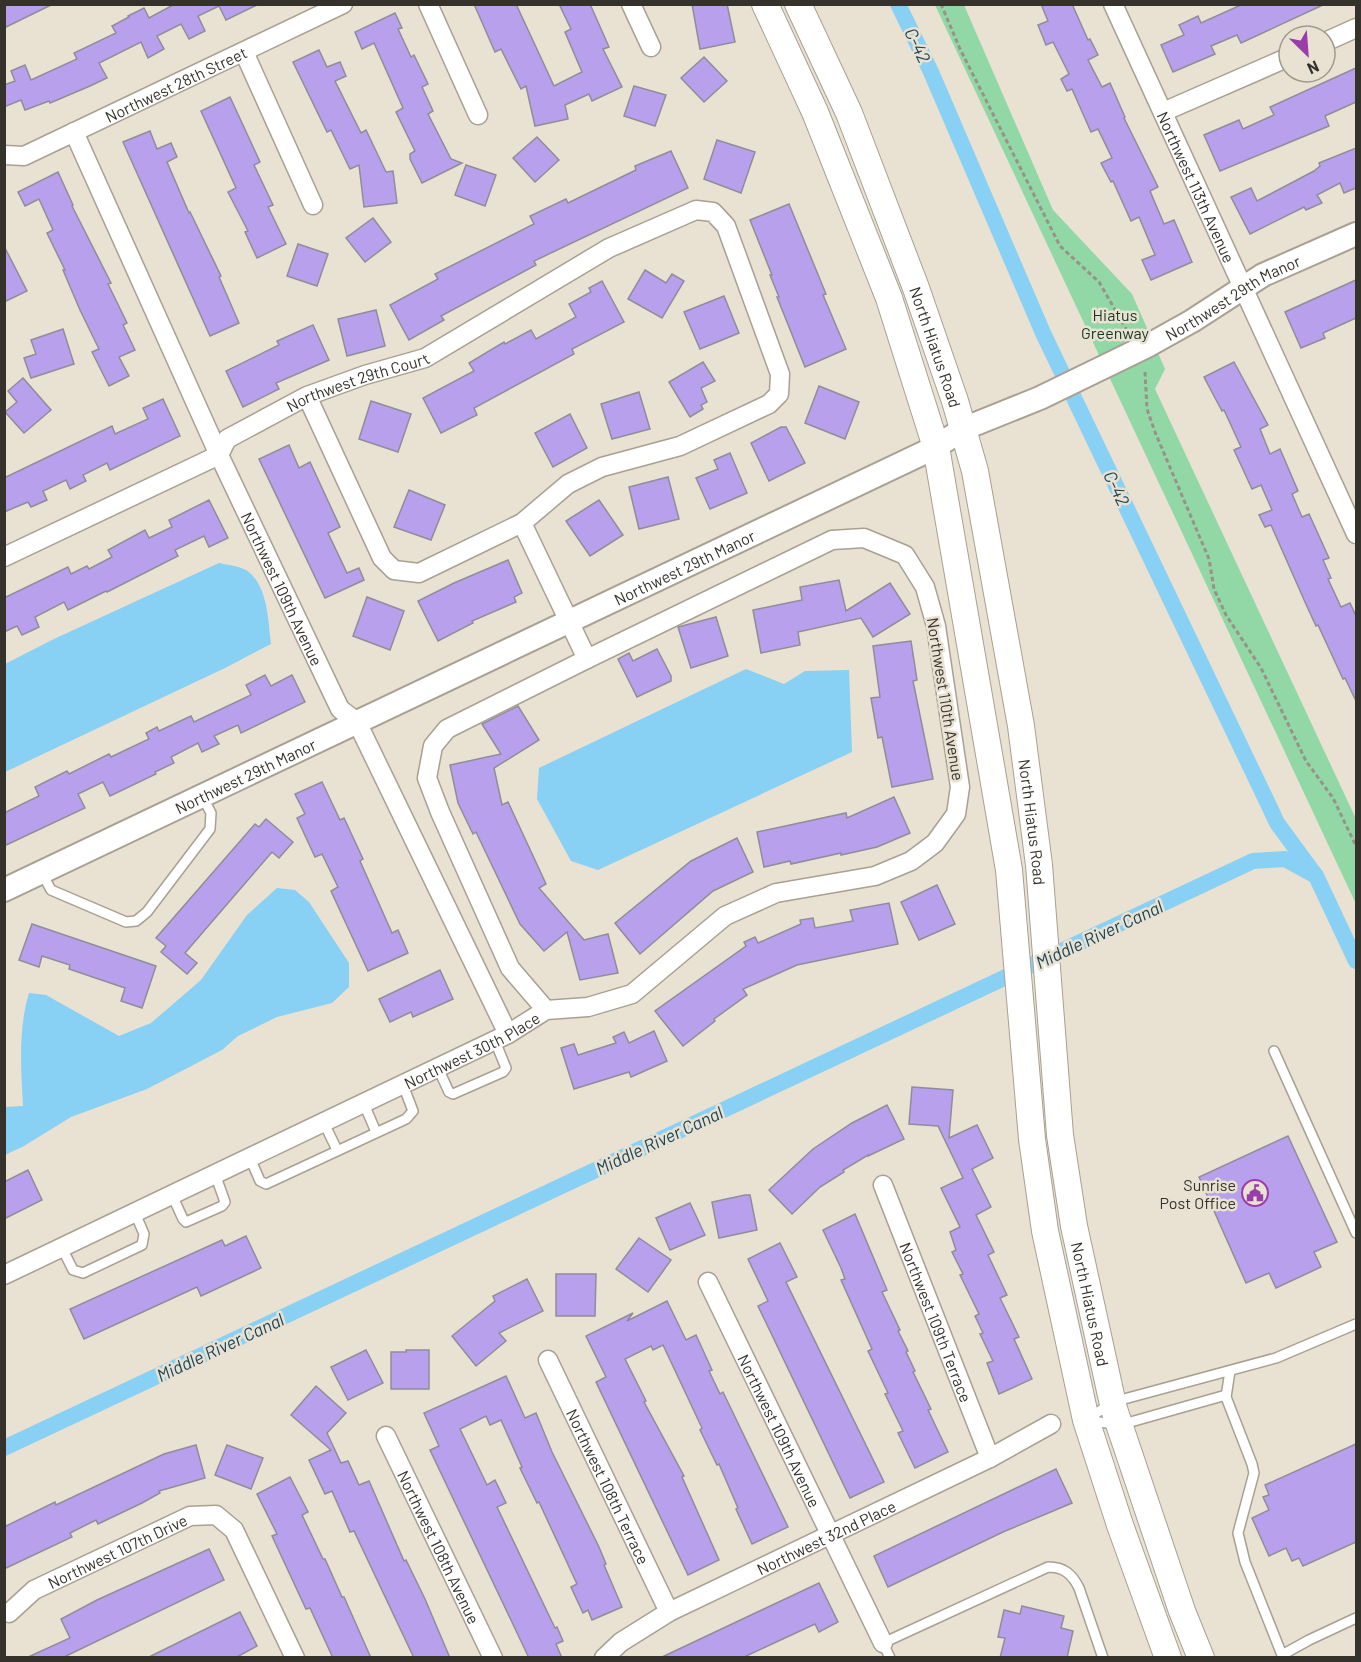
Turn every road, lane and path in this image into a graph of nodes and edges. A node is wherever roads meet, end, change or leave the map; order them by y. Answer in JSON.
{"nodes":[{"id":1,"x":343,"y":4,"type":"edge"},
{"id":2,"x":428,"y":4,"type":"edge"},
{"id":3,"x":631,"y":4,"type":"edge"},
{"id":4,"x":765,"y":4,"type":"edge"},
{"id":5,"x":798,"y":4,"type":"edge"},
{"id":6,"x":940,"y":4,"type":"edge"},
{"id":7,"x":1113,"y":4,"type":"edge"},
{"id":8,"x":1356,"y":28,"type":"edge"},
{"id":9,"x":1337,"y":37,"type":"edge"},
{"id":10,"x":651,"y":47,"type":"dead end"},
{"id":11,"x":244,"y":52,"type":"junction"},
{"id":12,"x":1277,"y":62,"type":"edge"},
{"id":13,"x":1163,"y":112,"type":"junction"},
{"id":14,"x":478,"y":115,"type":"dead end"},
{"id":15,"x":74,"y":132,"type":"junction"},
{"id":16,"x":4,"y":155,"type":"edge"},
{"id":17,"x":313,"y":205,"type":"dead end"},
{"id":18,"x":1356,"y":234,"type":"edge"},
{"id":19,"x":1243,"y":286,"type":"junction"},
{"id":20,"x":1130,"y":335,"type":"dead end"},
{"id":21,"x":1145,"y":372,"type":"dead end"},
{"id":22,"x":307,"y":396,"type":"junction"},
{"id":23,"x":963,"y":429,"type":"junction"},
{"id":24,"x":936,"y":447,"type":"junction"},
{"id":25,"x":219,"y":455,"type":"junction"},
{"id":26,"x":1352,"y":512,"type":"edge"},
{"id":27,"x":522,"y":523,"type":"junction"},
{"id":28,"x":1356,"y":534,"type":"edge"},
{"id":29,"x":4,"y":557,"type":"edge"},
{"id":30,"x":568,"y":621,"type":"junction"},
{"id":31,"x":587,"y":659,"type":"junction"},
{"id":32,"x":357,"y":722,"type":"junction"},
{"id":33,"x":202,"y":796,"type":"junction"},
{"id":34,"x":956,"y":814,"type":"joint"},
{"id":35,"x":1356,"y":846,"type":"edge"},
{"id":36,"x":42,"y":872,"type":"junction"},
{"id":37,"x":4,"y":890,"type":"edge"},
{"id":38,"x":546,"y":1010,"type":"junction"},
{"id":39,"x":502,"y":1037,"type":"junction"},
{"id":40,"x":1274,"y":1051,"type":"dead end"},
{"id":41,"x":438,"y":1068,"type":"junction"},
{"id":42,"x":403,"y":1084,"type":"junction"},
{"id":43,"x":364,"y":1104,"type":"junction"},
{"id":44,"x":324,"y":1123,"type":"junction"},
{"id":45,"x":376,"y":1132,"type":"junction"},
{"id":46,"x":337,"y":1150,"type":"junction"},
{"id":47,"x":249,"y":1158,"type":"junction"},
{"id":48,"x":215,"y":1174,"type":"junction"},
{"id":49,"x":883,"y":1185,"type":"dead end"},
{"id":50,"x":172,"y":1195,"type":"junction"},
{"id":51,"x":135,"y":1213,"type":"junction"},
{"id":52,"x":1356,"y":1233,"type":"edge"},
{"id":53,"x":62,"y":1248,"type":"junction"},
{"id":54,"x":4,"y":1275,"type":"edge"},
{"id":55,"x":708,"y":1282,"type":"dead end"},
{"id":56,"x":1356,"y":1324,"type":"edge"},
{"id":57,"x":548,"y":1360,"type":"dead end"},
{"id":58,"x":1230,"y":1371,"type":"junction"},
{"id":59,"x":1226,"y":1395,"type":"junction"},
{"id":60,"x":1116,"y":1413,"type":"junction"},
{"id":61,"x":1086,"y":1420,"type":"junction"},
{"id":62,"x":1051,"y":1424,"type":"dead end"},
{"id":63,"x":386,"y":1436,"type":"dead end"},
{"id":64,"x":990,"y":1458,"type":"junction"},
{"id":65,"x":832,"y":1535,"type":"junction"},
{"id":66,"x":669,"y":1612,"type":"junction"},
{"id":67,"x":9,"y":1613,"type":"dead end"},
{"id":68,"x":1356,"y":1618,"type":"edge"},
{"id":69,"x":887,"y":1650,"type":"edge"},
{"id":70,"x":1281,"y":1657,"type":"edge"},
{"id":71,"x":295,"y":1658,"type":"edge"},
{"id":72,"x":493,"y":1658,"type":"edge"},
{"id":73,"x":604,"y":1658,"type":"edge"},
{"id":74,"x":1104,"y":1658,"type":"edge"},
{"id":75,"x":1168,"y":1658,"type":"edge"},
{"id":76,"x":1201,"y":1658,"type":"edge"}],
"edges":[{"from":1,"to":11,"type":"street","name":"Northwest 28th Street"},
{"from":2,"to":14,"type":"street"},
{"from":3,"to":10,"type":"street"},
{"from":4,"to":24,"type":"main road","name":"North Hiatus Road"},
{"from":5,"to":23,"type":"main road","name":"North Hiatus Road"},
{"from":6,"to":20,"type":"path"},
{"from":7,"to":13,"type":"street","name":"Northwest 113th Avenue"},
{"from":8,"to":9,"type":"street"},
{"from":11,"to":15,"type":"street","name":"Northwest 28th Street"},
{"from":11,"to":17,"type":"street"},
{"from":12,"to":13,"type":"street"},
{"from":13,"to":19,"type":"street","name":"Northwest 113th Avenue"},
{"from":15,"to":16,"type":"street","name":"Northwest 28th Street"},
{"from":15,"to":25,"type":"street","name":"Northwest 109th Avenue"},
{"from":18,"to":19,"type":"street","name":"Northwest 29th Manor"},
{"from":19,"to":23,"type":"street","name":"Northwest 29th Manor"},
{"from":19,"to":26,"type":"street","name":"Northwest 113th Avenue"},
{"from":21,"to":35,"type":"path"},
{"from":22,"to":25,"type":"street","name":"Northwest 29th Court"},
{"from":22,"to":27,"type":"street"},
{"from":22,"to":27,"type":"street","name":"Northwest 29th Court"},
{"from":23,"to":24,"type":"street","name":"Northwest 29th Manor"},
{"from":23,"to":60,"type":"main road","name":"North Hiatus Road"},
{"from":24,"to":30,"type":"street","name":"Northwest 29th Manor"},
{"from":24,"to":61,"type":"main road","name":"North Hiatus Road"},
{"from":25,"to":29,"type":"street","name":"Northwest 29th Court"},
{"from":25,"to":32,"type":"street","name":"Northwest 109th Avenue"},
{"from":26,"to":28,"type":"street","name":"Northwest 113th Avenue"},
{"from":27,"to":30,"type":"street"},
{"from":30,"to":31,"type":"street"},
{"from":30,"to":32,"type":"street","name":"Northwest 29th Manor"},
{"from":31,"to":34,"type":"street","name":"Northwest 110th Avenue"},
{"from":31,"to":38,"type":"street"},
{"from":32,"to":33,"type":"street","name":"Northwest 29th Manor"},
{"from":32,"to":39,"type":"street","name":"Northwest 109th Avenue"},
{"from":33,"to":36,"type":"street","name":"Northwest 29th Manor"},
{"from":33,"to":36,"type":"lane"},
{"from":34,"to":38,"type":"street","name":"Northwest 30th Place"},
{"from":36,"to":37,"type":"street","name":"Northwest 29th Manor"},
{"from":38,"to":39,"type":"street","name":"Northwest 30th Place"},
{"from":39,"to":41,"type":"street","name":"Northwest 30th Place"},
{"from":39,"to":41,"type":"lane"},
{"from":40,"to":52,"type":"lane"},
{"from":41,"to":42,"type":"street","name":"Northwest 30th Place"},
{"from":42,"to":43,"type":"street","name":"Northwest 30th Place"},
{"from":42,"to":45,"type":"lane"},
{"from":43,"to":44,"type":"street","name":"Northwest 30th Place"},
{"from":43,"to":45,"type":"lane"},
{"from":44,"to":46,"type":"lane"},
{"from":44,"to":47,"type":"street","name":"Northwest 30th Place"},
{"from":45,"to":46,"type":"lane"},
{"from":46,"to":47,"type":"lane"},
{"from":47,"to":48,"type":"street","name":"Northwest 30th Place"},
{"from":48,"to":50,"type":"street","name":"Northwest 30th Place"},
{"from":48,"to":50,"type":"lane"},
{"from":49,"to":64,"type":"street","name":"Northwest 109th Terrace"},
{"from":50,"to":51,"type":"street","name":"Northwest 30th Place"},
{"from":51,"to":53,"type":"street","name":"Northwest 30th Place"},
{"from":51,"to":53,"type":"lane"},
{"from":53,"to":54,"type":"street","name":"Northwest 30th Place"},
{"from":55,"to":65,"type":"street","name":"Northwest 109th Avenue"},
{"from":56,"to":58,"type":"lane"},
{"from":57,"to":66,"type":"street","name":"Northwest 108th Terrace"},
{"from":58,"to":59,"type":"lane"},
{"from":58,"to":60,"type":"lane"},
{"from":59,"to":60,"type":"lane"},
{"from":59,"to":70,"type":"lane"},
{"from":60,"to":61,"type":"lane"},
{"from":60,"to":61,"type":"lane"},
{"from":60,"to":76,"type":"main road","name":"North Hiatus Road"},
{"from":61,"to":75,"type":"main road","name":"North Hiatus Road"},
{"from":62,"to":64,"type":"street","name":"Northwest 32nd Place"},
{"from":63,"to":72,"type":"street","name":"Northwest 108th Avenue"},
{"from":64,"to":65,"type":"street","name":"Northwest 32nd Place"},
{"from":65,"to":66,"type":"street","name":"Northwest 32nd Place"},
{"from":65,"to":69,"type":"street","name":"Northwest 109th Avenue"},
{"from":66,"to":73,"type":"street","name":"Northwest 32nd Place"},
{"from":67,"to":71,"type":"street","name":"Northwest 107th Drive"},
{"from":68,"to":70,"type":"lane"},
{"from":69,"to":74,"type":"lane"}]}
